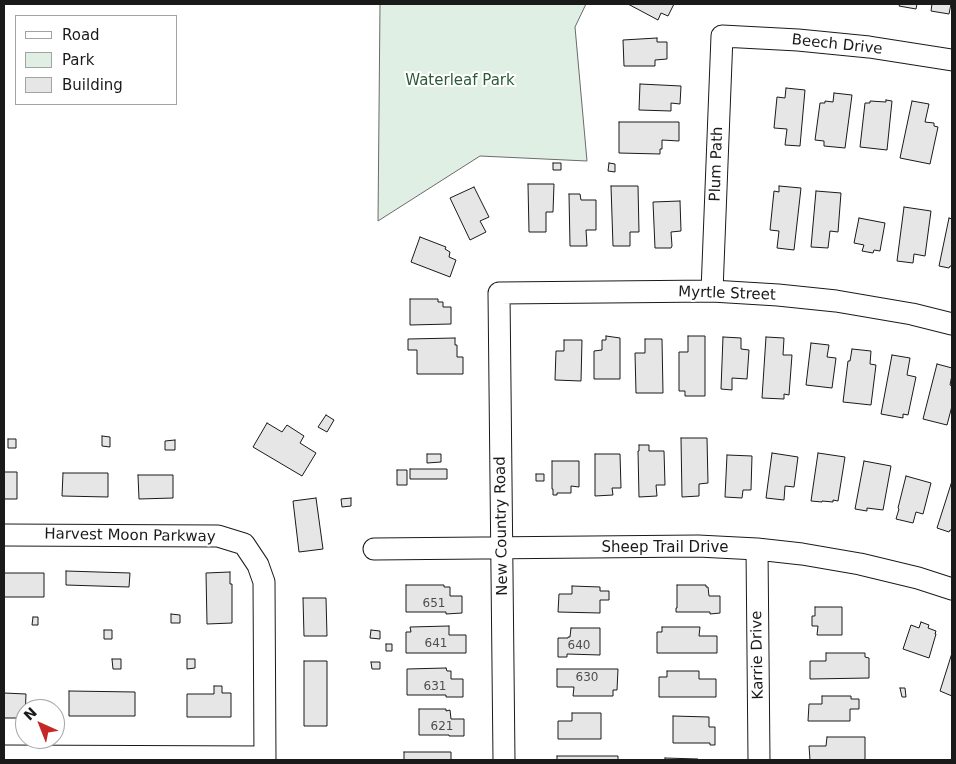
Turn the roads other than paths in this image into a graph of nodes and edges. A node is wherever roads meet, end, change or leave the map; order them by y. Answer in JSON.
{"nodes":[{"id":1,"x":722,"y":36,"type":"joint"},
{"id":2,"x":952,"y":60,"type":"edge"},
{"id":3,"x":712,"y":291,"type":"junction"},
{"id":4,"x":500,"y":293,"type":"joint"},
{"id":5,"x":952,"y":324,"type":"edge"},
{"id":6,"x":4,"y":535,"type":"edge"},
{"id":7,"x":502,"y":548,"type":"junction"},
{"id":8,"x":374,"y":549,"type":"dead end"},
{"id":9,"x":757,"y":549,"type":"junction"},
{"id":10,"x":952,"y":589,"type":"edge"},
{"id":11,"x":4,"y":756,"type":"edge"},
{"id":12,"x":265,"y":758,"type":"edge"},
{"id":13,"x":504,"y":760,"type":"edge"},
{"id":14,"x":759,"y":760,"type":"edge"}],
"edges":[{"from":1,"to":2,"type":"street","name":"Beech Drive"},
{"from":1,"to":3,"type":"street","name":"Plum Path"},
{"from":3,"to":4,"type":"street","name":"Myrtle Street"},
{"from":3,"to":5,"type":"street","name":"Myrtle Street"},
{"from":4,"to":7,"type":"street","name":"New Country Road"},
{"from":6,"to":12,"type":"street","name":"Harvest Moon Parkway"},
{"from":7,"to":8,"type":"street","name":"Sheep Trail Drive"},
{"from":7,"to":9,"type":"street","name":"Sheep Trail Drive"},
{"from":7,"to":13,"type":"street","name":"New Country Road"},
{"from":9,"to":10,"type":"street","name":"Sheep Trail Drive"},
{"from":9,"to":14,"type":"street","name":"Karrie Drive"},
{"from":11,"to":12,"type":"street"}]}
